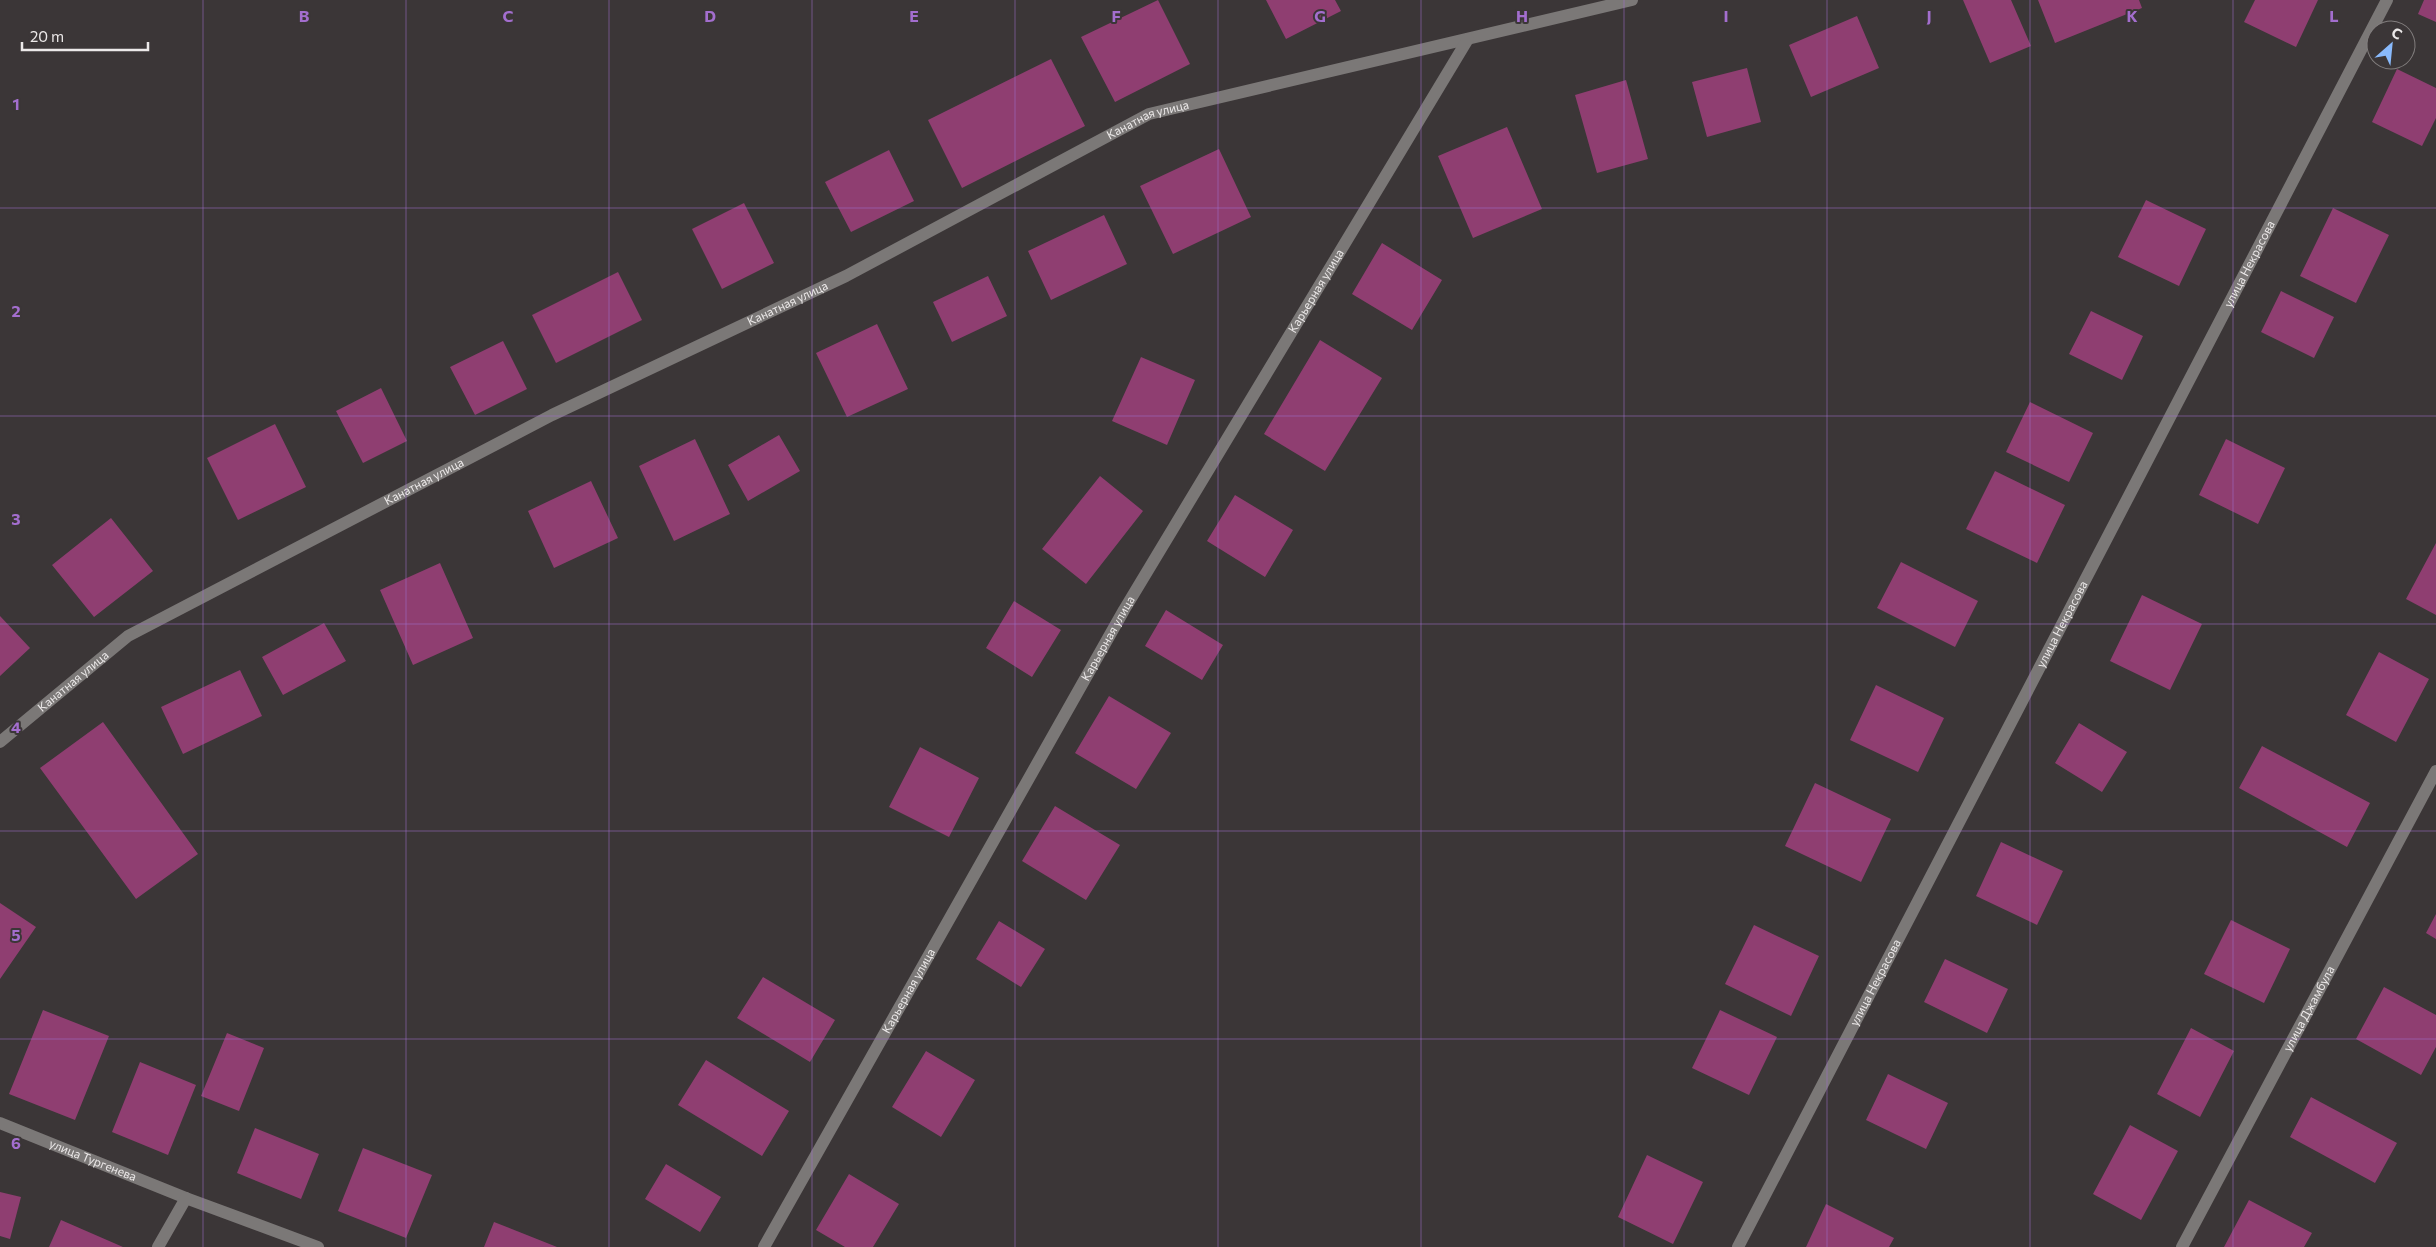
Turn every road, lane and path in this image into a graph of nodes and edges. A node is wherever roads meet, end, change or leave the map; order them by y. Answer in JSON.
{"nodes":[{"id":1,"x":1632,"y":0,"type":"edge"},
{"id":2,"x":2387,"y":0,"type":"edge"},
{"id":3,"x":1468,"y":39,"type":"junction"},
{"id":4,"x":0,"y":742,"type":"edge"},
{"id":5,"x":2436,"y":770,"type":"edge"},
{"id":6,"x":0,"y":1123,"type":"edge"},
{"id":7,"x":186,"y":1198,"type":"junction"},
{"id":8,"x":158,"y":1247,"type":"edge"},
{"id":9,"x":318,"y":1247,"type":"edge"},
{"id":10,"x":764,"y":1247,"type":"edge"},
{"id":11,"x":1738,"y":1247,"type":"edge"},
{"id":12,"x":2182,"y":1247,"type":"edge"}],
"edges":[{"from":1,"to":3,"type":"street","name":"Канатная улица"},
{"from":2,"to":11,"type":"street","name":"улица Некрасова"},
{"from":3,"to":4,"type":"street","name":"Канатная улица"},
{"from":3,"to":10,"type":"street","name":"Карьерная улица"},
{"from":5,"to":12,"type":"street","name":"улица Джамбула"},
{"from":6,"to":7,"type":"street","name":"улица Тургенева"},
{"from":7,"to":8,"type":"street"},
{"from":7,"to":9,"type":"street","name":"улица Тургенева"}]}
